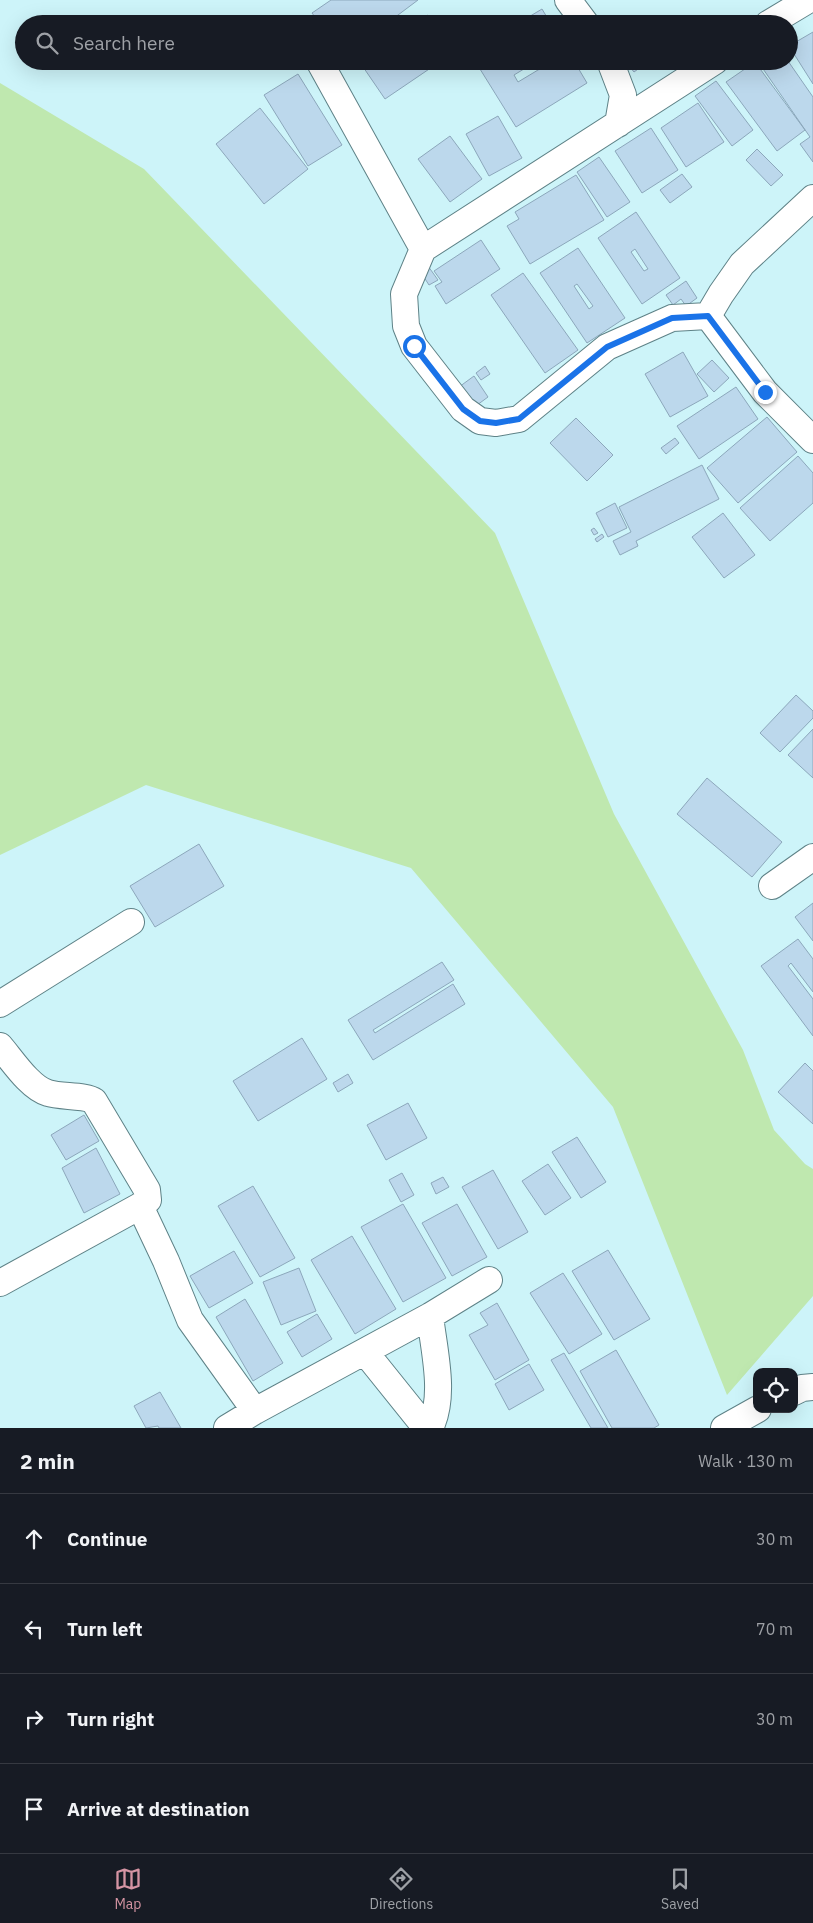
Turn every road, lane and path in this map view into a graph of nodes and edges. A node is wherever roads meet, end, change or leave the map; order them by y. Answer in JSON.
{"nodes":[{"id":1,"x":568,"y":0,"type":"edge"},
{"id":2,"x":808,"y":0,"type":"edge"},
{"id":3,"x":579,"y":15,"type":"edge"},
{"id":4,"x":783,"y":15,"type":"edge"},
{"id":5,"x":324,"y":70,"type":"edge"},
{"id":6,"x":613,"y":70,"type":"edge"},
{"id":7,"x":701,"y":70,"type":"edge"},
{"id":8,"x":618,"y":124,"type":"junction"},
{"id":9,"x":813,"y":198,"type":"edge"},
{"id":10,"x":423,"y":249,"type":"junction"},
{"id":11,"x":708,"y":316,"type":"junction"},
{"id":12,"x":813,"y":440,"type":"edge"},
{"id":13,"x":813,"y":857,"type":"edge"},
{"id":14,"x":772,"y":886,"type":"dead end"},
{"id":15,"x":131,"y":922,"type":"dead end"},
{"id":16,"x":0,"y":1004,"type":"edge"},
{"id":17,"x":0,"y":1046,"type":"edge"},
{"id":18,"x":140,"y":1206,"type":"junction"},
{"id":19,"x":489,"y":1280,"type":"dead end"},
{"id":20,"x":0,"y":1283,"type":"edge"},
{"id":21,"x":430,"y":1316,"type":"junction"},
{"id":22,"x":364,"y":1352,"type":"junction"},
{"id":23,"x":813,"y":1386,"type":"edge"},
{"id":24,"x":798,"y":1390,"type":"edge"},
{"id":25,"x":255,"y":1411,"type":"junction"},
{"id":26,"x":753,"y":1412,"type":"edge"},
{"id":27,"x":227,"y":1428,"type":"edge"},
{"id":28,"x":426,"y":1428,"type":"edge"},
{"id":29,"x":430,"y":1428,"type":"edge"},
{"id":30,"x":724,"y":1428,"type":"edge"}],
"edges":[{"from":1,"to":3,"type":"street"},
{"from":2,"to":4,"type":"street"},
{"from":5,"to":10,"type":"street"},
{"from":6,"to":8,"type":"street"},
{"from":7,"to":8,"type":"street"},
{"from":8,"to":10,"type":"street"},
{"from":9,"to":11,"type":"street"},
{"from":10,"to":11,"type":"street"},
{"from":11,"to":12,"type":"street"},
{"from":13,"to":14,"type":"street"},
{"from":15,"to":16,"type":"street"},
{"from":17,"to":18,"type":"street"},
{"from":18,"to":20,"type":"street"},
{"from":18,"to":25,"type":"street"},
{"from":19,"to":21,"type":"street"},
{"from":21,"to":22,"type":"street"},
{"from":21,"to":29,"type":"street"},
{"from":22,"to":25,"type":"street"},
{"from":22,"to":28,"type":"street"},
{"from":23,"to":24,"type":"street"},
{"from":25,"to":27,"type":"street"},
{"from":26,"to":30,"type":"street"}]}
